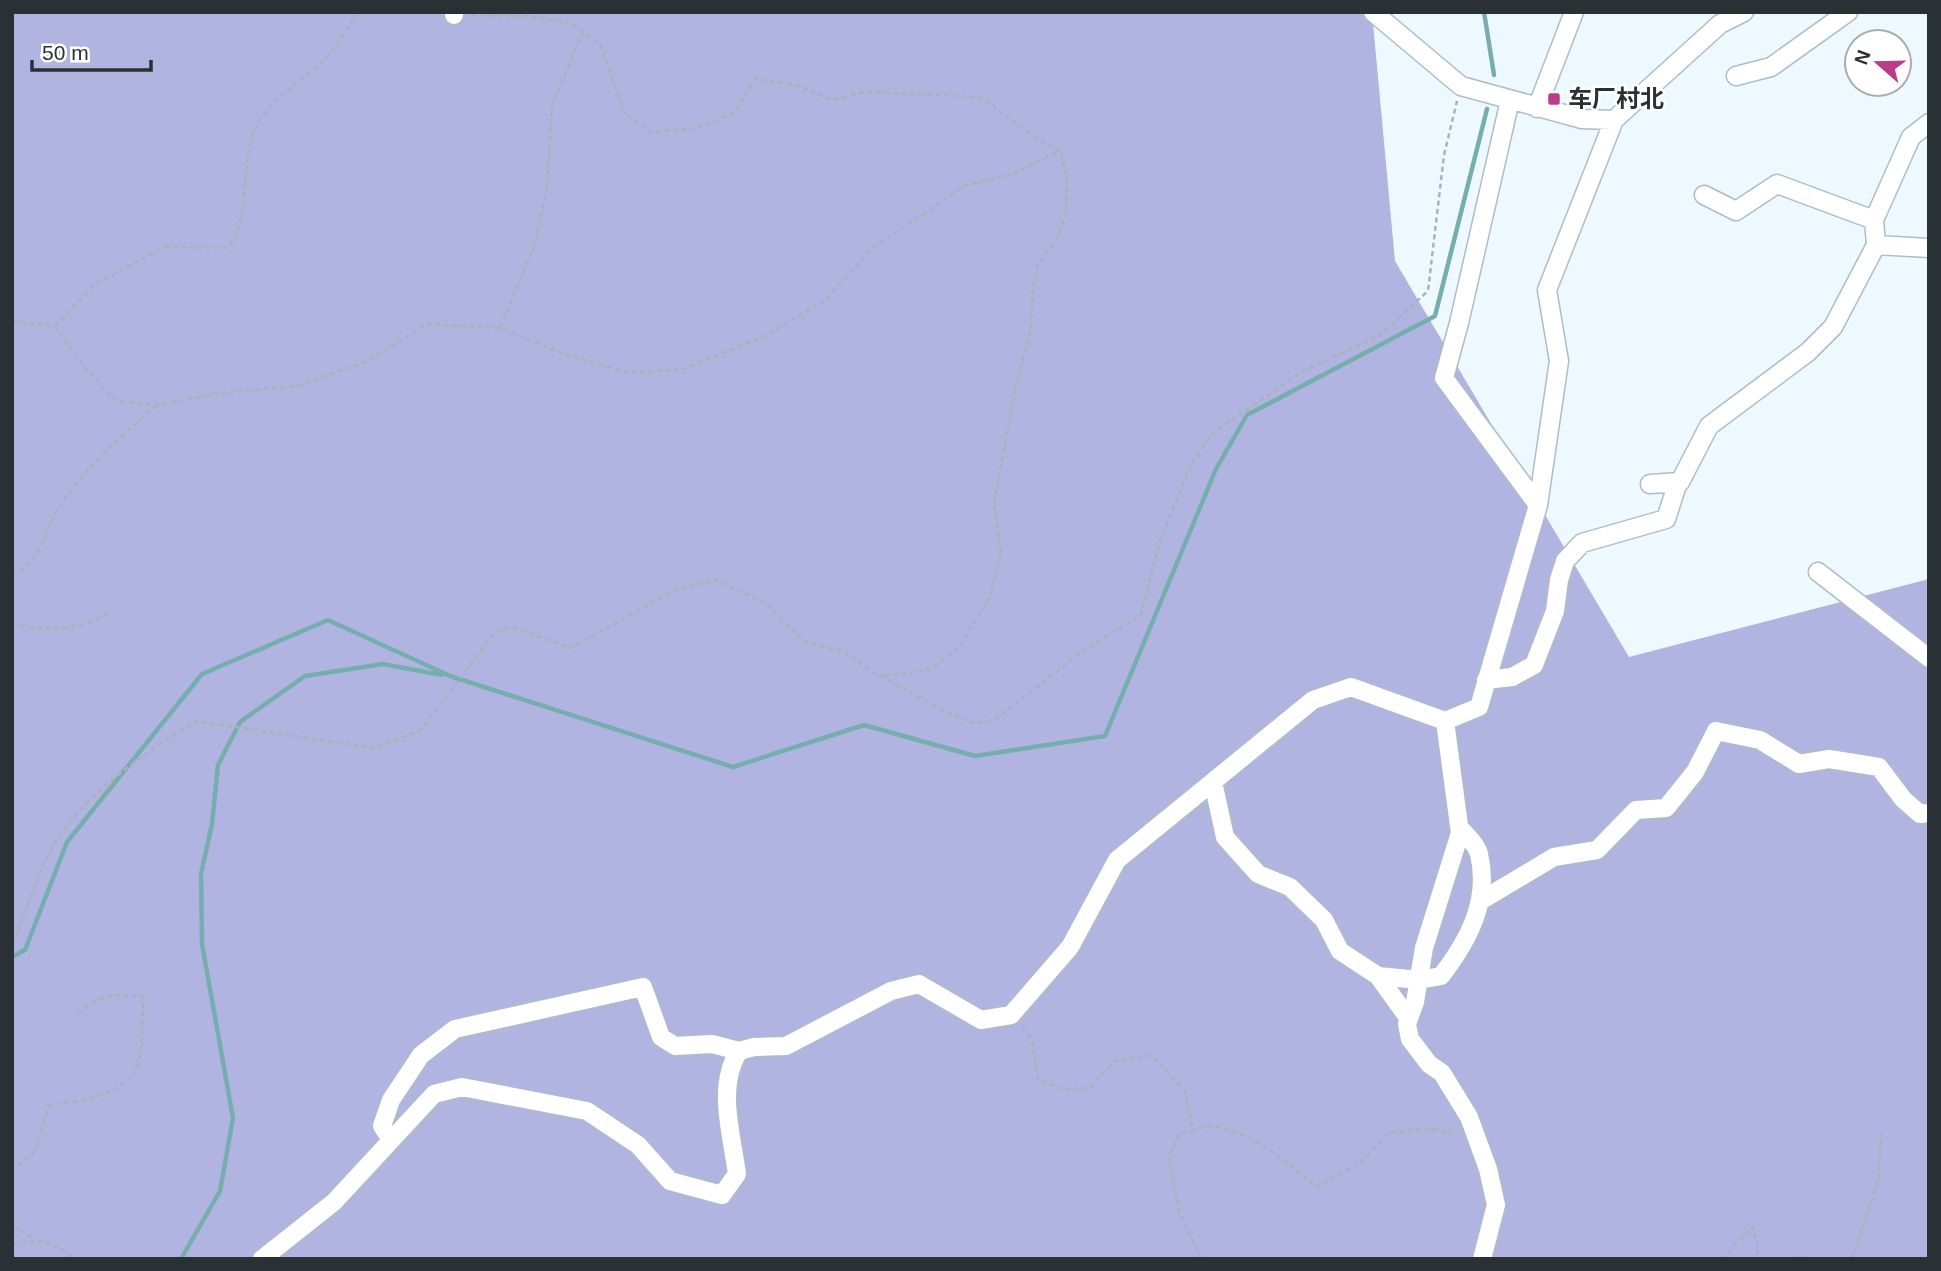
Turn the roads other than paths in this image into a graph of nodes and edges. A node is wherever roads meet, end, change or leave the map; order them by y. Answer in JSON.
{"nodes":[{"id":1,"x":1373,"y":12,"type":"edge"},
{"id":2,"x":1574,"y":12,"type":"edge"},
{"id":3,"x":1744,"y":12,"type":"edge"},
{"id":4,"x":1848,"y":12,"type":"edge"},
{"id":5,"x":1737,"y":76,"type":"dead end"},
{"id":6,"x":1510,"y":100,"type":"junction"},
{"id":7,"x":1537,"y":108,"type":"junction"},
{"id":8,"x":1614,"y":120,"type":"junction"},
{"id":9,"x":1929,"y":123,"type":"edge"},
{"id":10,"x":1704,"y":195,"type":"dead end"},
{"id":11,"x":1874,"y":220,"type":"junction"},
{"id":12,"x":1876,"y":245,"type":"junction"},
{"id":13,"x":1929,"y":248,"type":"edge"},
{"id":14,"x":1678,"y":482,"type":"junction"},
{"id":15,"x":1650,"y":484,"type":"dead end"},
{"id":16,"x":1538,"y":505,"type":"junction"},
{"id":17,"x":1818,"y":572,"type":"dead end"},
{"id":18,"x":1929,"y":658,"type":"edge"},
{"id":19,"x":1486,"y":680,"type":"junction"},
{"id":20,"x":1445,"y":721,"type":"junction"},
{"id":21,"x":1213,"y":782,"type":"junction"},
{"id":22,"x":1929,"y":813,"type":"edge"},
{"id":23,"x":1460,"y":828,"type":"junction"},
{"id":24,"x":1482,"y":900,"type":"junction"},
{"id":25,"x":1378,"y":976,"type":"junction"},
{"id":26,"x":1419,"y":980,"type":"junction"},
{"id":27,"x":1409,"y":1018,"type":"junction"},
{"id":28,"x":739,"y":1051,"type":"junction"},
{"id":29,"x":391,"y":1140,"type":"junction"},
{"id":30,"x":262,"y":1259,"type":"edge"},
{"id":31,"x":1482,"y":1259,"type":"edge"}],
"edges":[{"from":1,"to":6,"type":"street"},
{"from":2,"to":7,"type":"street"},
{"from":3,"to":8,"type":"street"},
{"from":4,"to":5,"type":"street"},
{"from":6,"to":7,"type":"street"},
{"from":6,"to":16,"type":"street"},
{"from":7,"to":8,"type":"street"},
{"from":8,"to":16,"type":"street"},
{"from":9,"to":11,"type":"street"},
{"from":10,"to":11,"type":"street"},
{"from":11,"to":12,"type":"street"},
{"from":12,"to":13,"type":"street"},
{"from":12,"to":14,"type":"street"},
{"from":14,"to":15,"type":"street"},
{"from":14,"to":19,"type":"street"},
{"from":16,"to":19,"type":"street"},
{"from":17,"to":18,"type":"street"},
{"from":19,"to":20,"type":"street"},
{"from":20,"to":21,"type":"street"},
{"from":20,"to":23,"type":"street"},
{"from":21,"to":25,"type":"street"},
{"from":21,"to":28,"type":"street"},
{"from":22,"to":24,"type":"street"},
{"from":23,"to":24,"type":"street"},
{"from":23,"to":26,"type":"street"},
{"from":24,"to":26,"type":"street"},
{"from":25,"to":26,"type":"street"},
{"from":25,"to":27,"type":"street"},
{"from":26,"to":27,"type":"street"},
{"from":27,"to":31,"type":"street"},
{"from":28,"to":29,"type":"street"},
{"from":28,"to":29,"type":"street"},
{"from":29,"to":30,"type":"street"}]}
